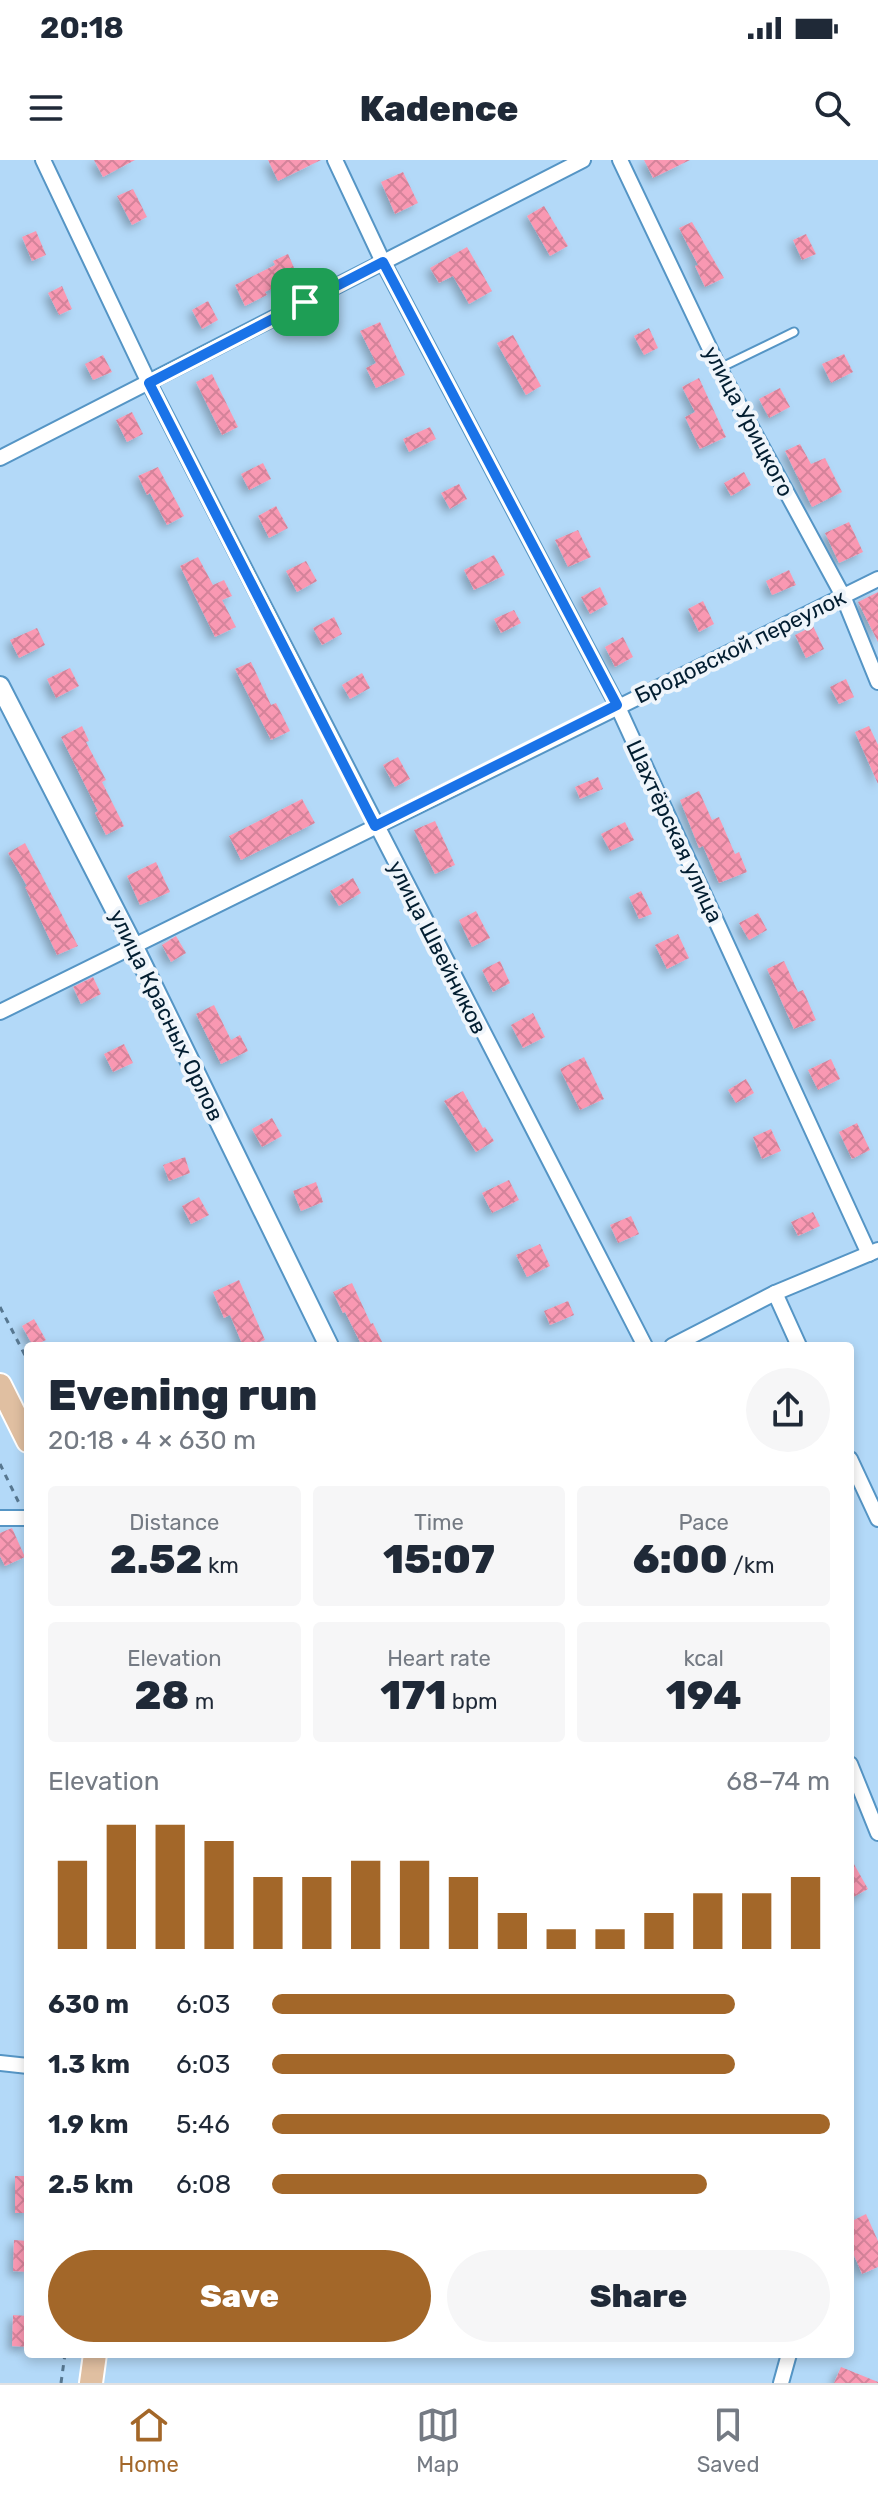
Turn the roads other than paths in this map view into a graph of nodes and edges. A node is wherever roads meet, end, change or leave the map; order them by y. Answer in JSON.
{"nodes":[{"id":1,"x":43,"y":160,"type":"edge"},
{"id":2,"x":335,"y":160,"type":"edge"},
{"id":3,"x":583,"y":160,"type":"edge"},
{"id":4,"x":620,"y":160,"type":"edge"},
{"id":5,"x":383,"y":262,"type":"junction"},
{"id":6,"x":794,"y":332,"type":"dead end"},
{"id":7,"x":719,"y":368,"type":"junction"},
{"id":8,"x":149,"y":383,"type":"junction"},
{"id":9,"x":0,"y":458,"type":"edge"},
{"id":10,"x":878,"y":579,"type":"edge"},
{"id":11,"x":843,"y":596,"type":"junction"},
{"id":12,"x":878,"y":682,"type":"edge"},
{"id":13,"x":0,"y":686,"type":"edge"},
{"id":14,"x":617,"y":705,"type":"junction"},
{"id":15,"x":375,"y":826,"type":"junction"},
{"id":16,"x":134,"y":947,"type":"junction"},
{"id":17,"x":0,"y":1012,"type":"edge"},
{"id":18,"x":873,"y":1252,"type":"edge"},
{"id":19,"x":775,"y":1293,"type":"junction"},
{"id":20,"x":327,"y":1342,"type":"edge"},
{"id":21,"x":643,"y":1342,"type":"edge"},
{"id":22,"x":680,"y":1342,"type":"edge"},
{"id":23,"x":797,"y":1342,"type":"edge"},
{"id":24,"x":0,"y":1385,"type":"edge"},
{"id":25,"x":24,"y":1433,"type":"edge"},
{"id":26,"x":854,"y":1467,"type":"edge"},
{"id":27,"x":877,"y":1515,"type":"edge"},
{"id":28,"x":0,"y":1518,"type":"edge"},
{"id":29,"x":24,"y":1518,"type":"edge"},
{"id":30,"x":854,"y":1774,"type":"edge"},
{"id":31,"x":878,"y":1833,"type":"edge"},
{"id":32,"x":0,"y":2063,"type":"edge"},
{"id":33,"x":24,"y":2066,"type":"edge"},
{"id":34,"x":94,"y":2358,"type":"edge"},
{"id":35,"x":788,"y":2358,"type":"edge"},
{"id":36,"x":91,"y":2383,"type":"edge"},
{"id":37,"x":781,"y":2383,"type":"edge"}],
"edges":[{"from":1,"to":8,"type":"street","name":"улица Швейников"},
{"from":2,"to":5,"type":"street","name":"Шахтёрская улица"},
{"from":3,"to":5,"type":"street"},
{"from":4,"to":7,"type":"street","name":"улица Урицкого"},
{"from":5,"to":8,"type":"street"},
{"from":5,"to":14,"type":"street","name":"Шахтёрская улица"},
{"from":6,"to":7,"type":"lane"},
{"from":7,"to":11,"type":"street","name":"улица Урицкого"},
{"from":8,"to":9,"type":"street"},
{"from":8,"to":15,"type":"street","name":"улица Швейников"},
{"from":10,"to":11,"type":"street","name":"Бродовской переулок"},
{"from":11,"to":12,"type":"street","name":"улица Урицкого"},
{"from":11,"to":14,"type":"street","name":"Бродовской переулок"},
{"from":13,"to":16,"type":"street","name":"улица Красных Орлов"},
{"from":14,"to":15,"type":"street","name":"Бродовской переулок"},
{"from":14,"to":18,"type":"street","name":"Шахтёрская улица"},
{"from":15,"to":16,"type":"street","name":"Бродовской переулок"},
{"from":15,"to":21,"type":"street","name":"улица Швейников"},
{"from":16,"to":17,"type":"street","name":"Бродовской переулок"},
{"from":16,"to":20,"type":"street","name":"улица Красных Орлов"},
{"from":18,"to":19,"type":"street"},
{"from":19,"to":22,"type":"street"},
{"from":19,"to":23,"type":"street"},
{"from":24,"to":25,"type":"main road"},
{"from":26,"to":27,"type":"street"},
{"from":28,"to":29,"type":"street"},
{"from":30,"to":31,"type":"street"},
{"from":32,"to":33,"type":"street"},
{"from":34,"to":36,"type":"main road"},
{"from":35,"to":37,"type":"street"}]}
